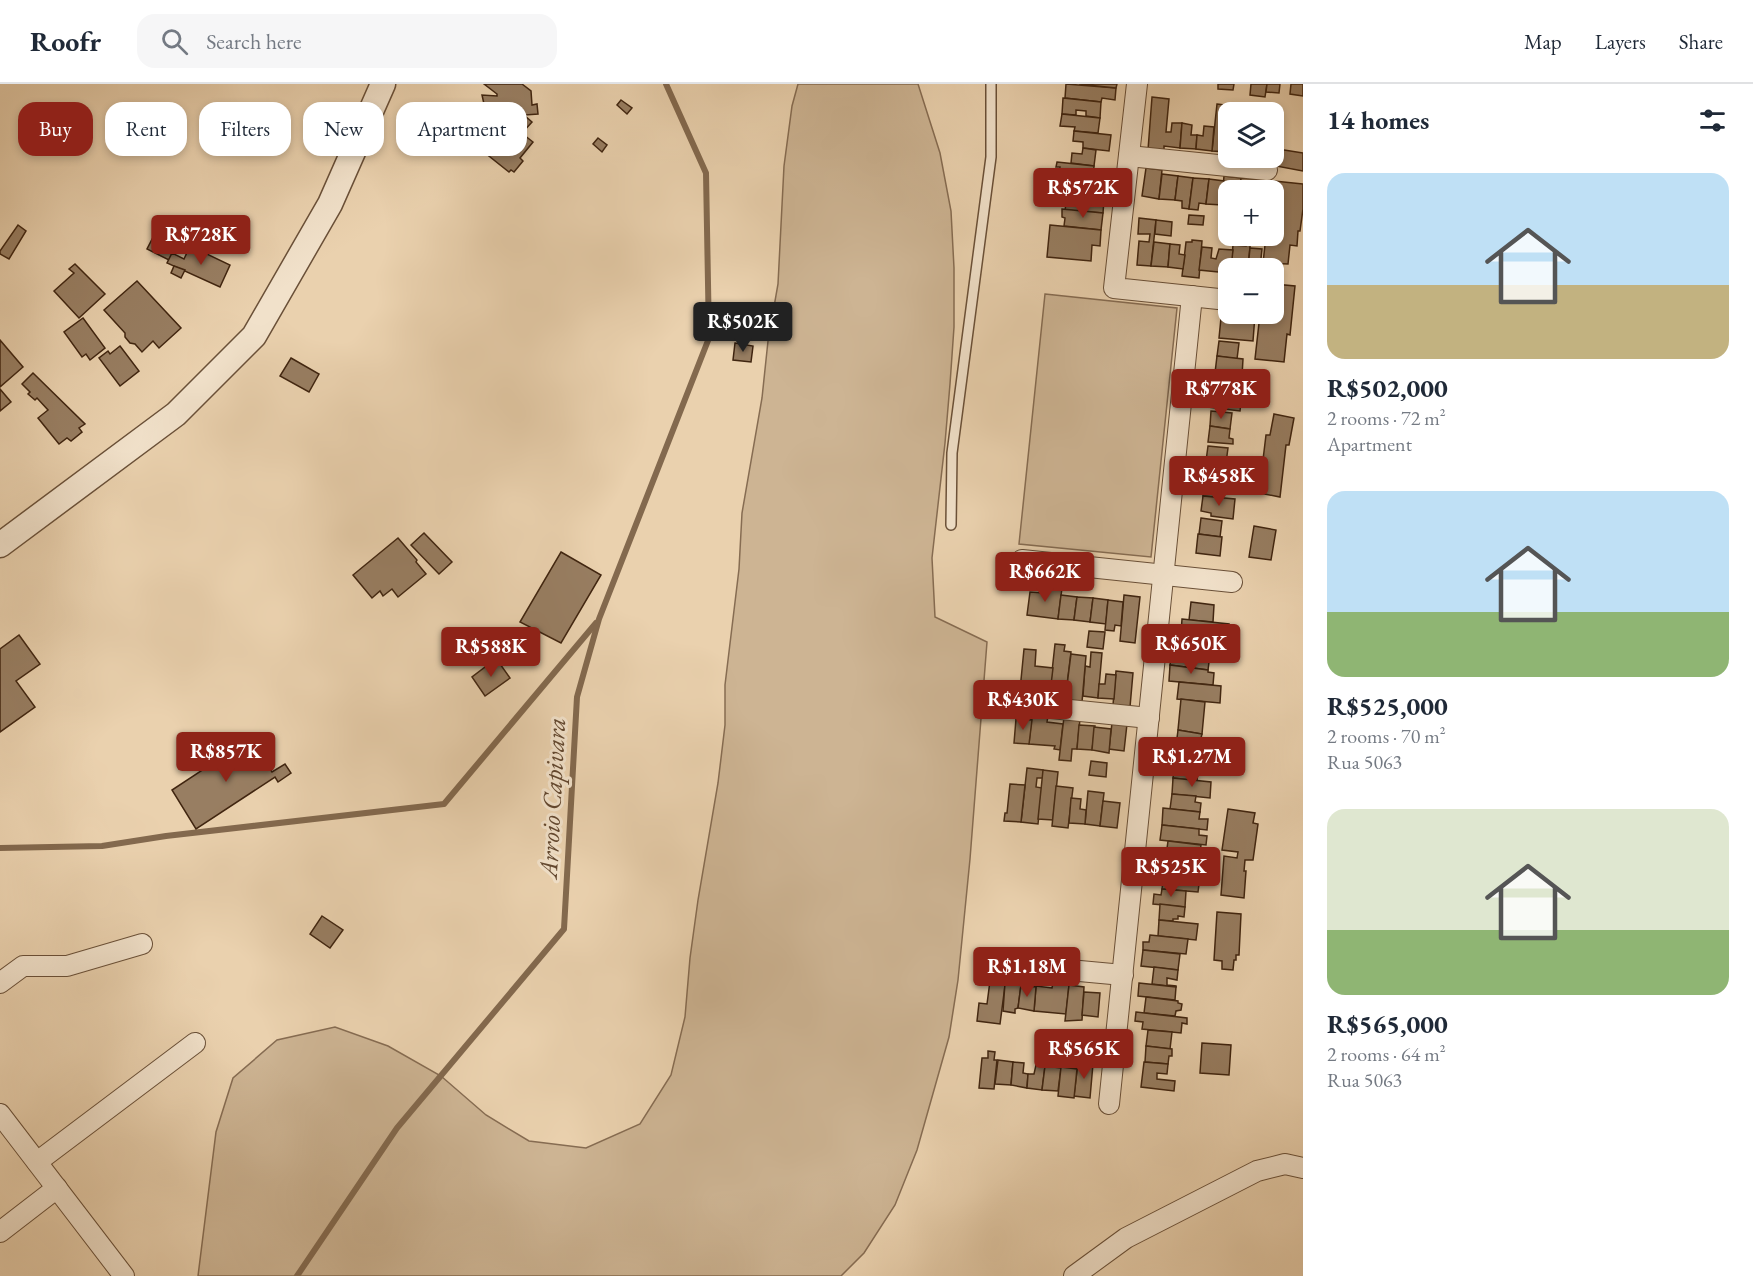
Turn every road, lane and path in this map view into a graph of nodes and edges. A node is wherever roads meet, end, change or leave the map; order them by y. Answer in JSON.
{"nodes":[{"id":1,"x":383,"y":84,"type":"edge"},
{"id":2,"x":991,"y":84,"type":"edge"},
{"id":3,"x":1137,"y":84,"type":"edge"},
{"id":4,"x":1129,"y":156,"type":"junction"},
{"id":5,"x":1267,"y":170,"type":"dead end"},
{"id":6,"x":1192,"y":296,"type":"junction"},
{"id":7,"x":1218,"y":299,"type":"edge"},
{"id":8,"x":951,"y":525,"type":"dead end"},
{"id":9,"x":0,"y":545,"type":"edge"},
{"id":10,"x":1022,"y":561,"type":"dead end"},
{"id":11,"x":1163,"y":575,"type":"junction"},
{"id":12,"x":1232,"y":582,"type":"dead end"},
{"id":13,"x":1011,"y":704,"type":"dead end"},
{"id":14,"x":1149,"y":718,"type":"junction"},
{"id":15,"x":142,"y":944,"type":"dead end"},
{"id":16,"x":993,"y":963,"type":"dead end"},
{"id":17,"x":1123,"y":975,"type":"junction"},
{"id":18,"x":0,"y":983,"type":"edge"},
{"id":19,"x":195,"y":1043,"type":"dead end"},
{"id":20,"x":1109,"y":1104,"type":"dead end"},
{"id":21,"x":0,"y":1114,"type":"edge"},
{"id":22,"x":37,"y":1162,"type":"junction"},
{"id":23,"x":1303,"y":1168,"type":"edge"},
{"id":24,"x":57,"y":1188,"type":"junction"},
{"id":25,"x":0,"y":1232,"type":"edge"},
{"id":26,"x":124,"y":1276,"type":"edge"},
{"id":27,"x":1074,"y":1276,"type":"edge"}],
"edges":[{"from":1,"to":9,"type":"street"},
{"from":2,"to":8,"type":"lane"},
{"from":3,"to":4,"type":"street"},
{"from":4,"to":5,"type":"street"},
{"from":4,"to":6,"type":"street"},
{"from":6,"to":7,"type":"street"},
{"from":6,"to":11,"type":"street"},
{"from":10,"to":11,"type":"street"},
{"from":11,"to":12,"type":"street"},
{"from":11,"to":14,"type":"street"},
{"from":13,"to":14,"type":"street"},
{"from":14,"to":17,"type":"street"},
{"from":15,"to":18,"type":"street"},
{"from":16,"to":17,"type":"street"},
{"from":17,"to":20,"type":"street"},
{"from":19,"to":22,"type":"street"},
{"from":21,"to":22,"type":"street"},
{"from":22,"to":24,"type":"street"},
{"from":23,"to":27,"type":"street"},
{"from":24,"to":25,"type":"street"},
{"from":24,"to":26,"type":"street"}]}
